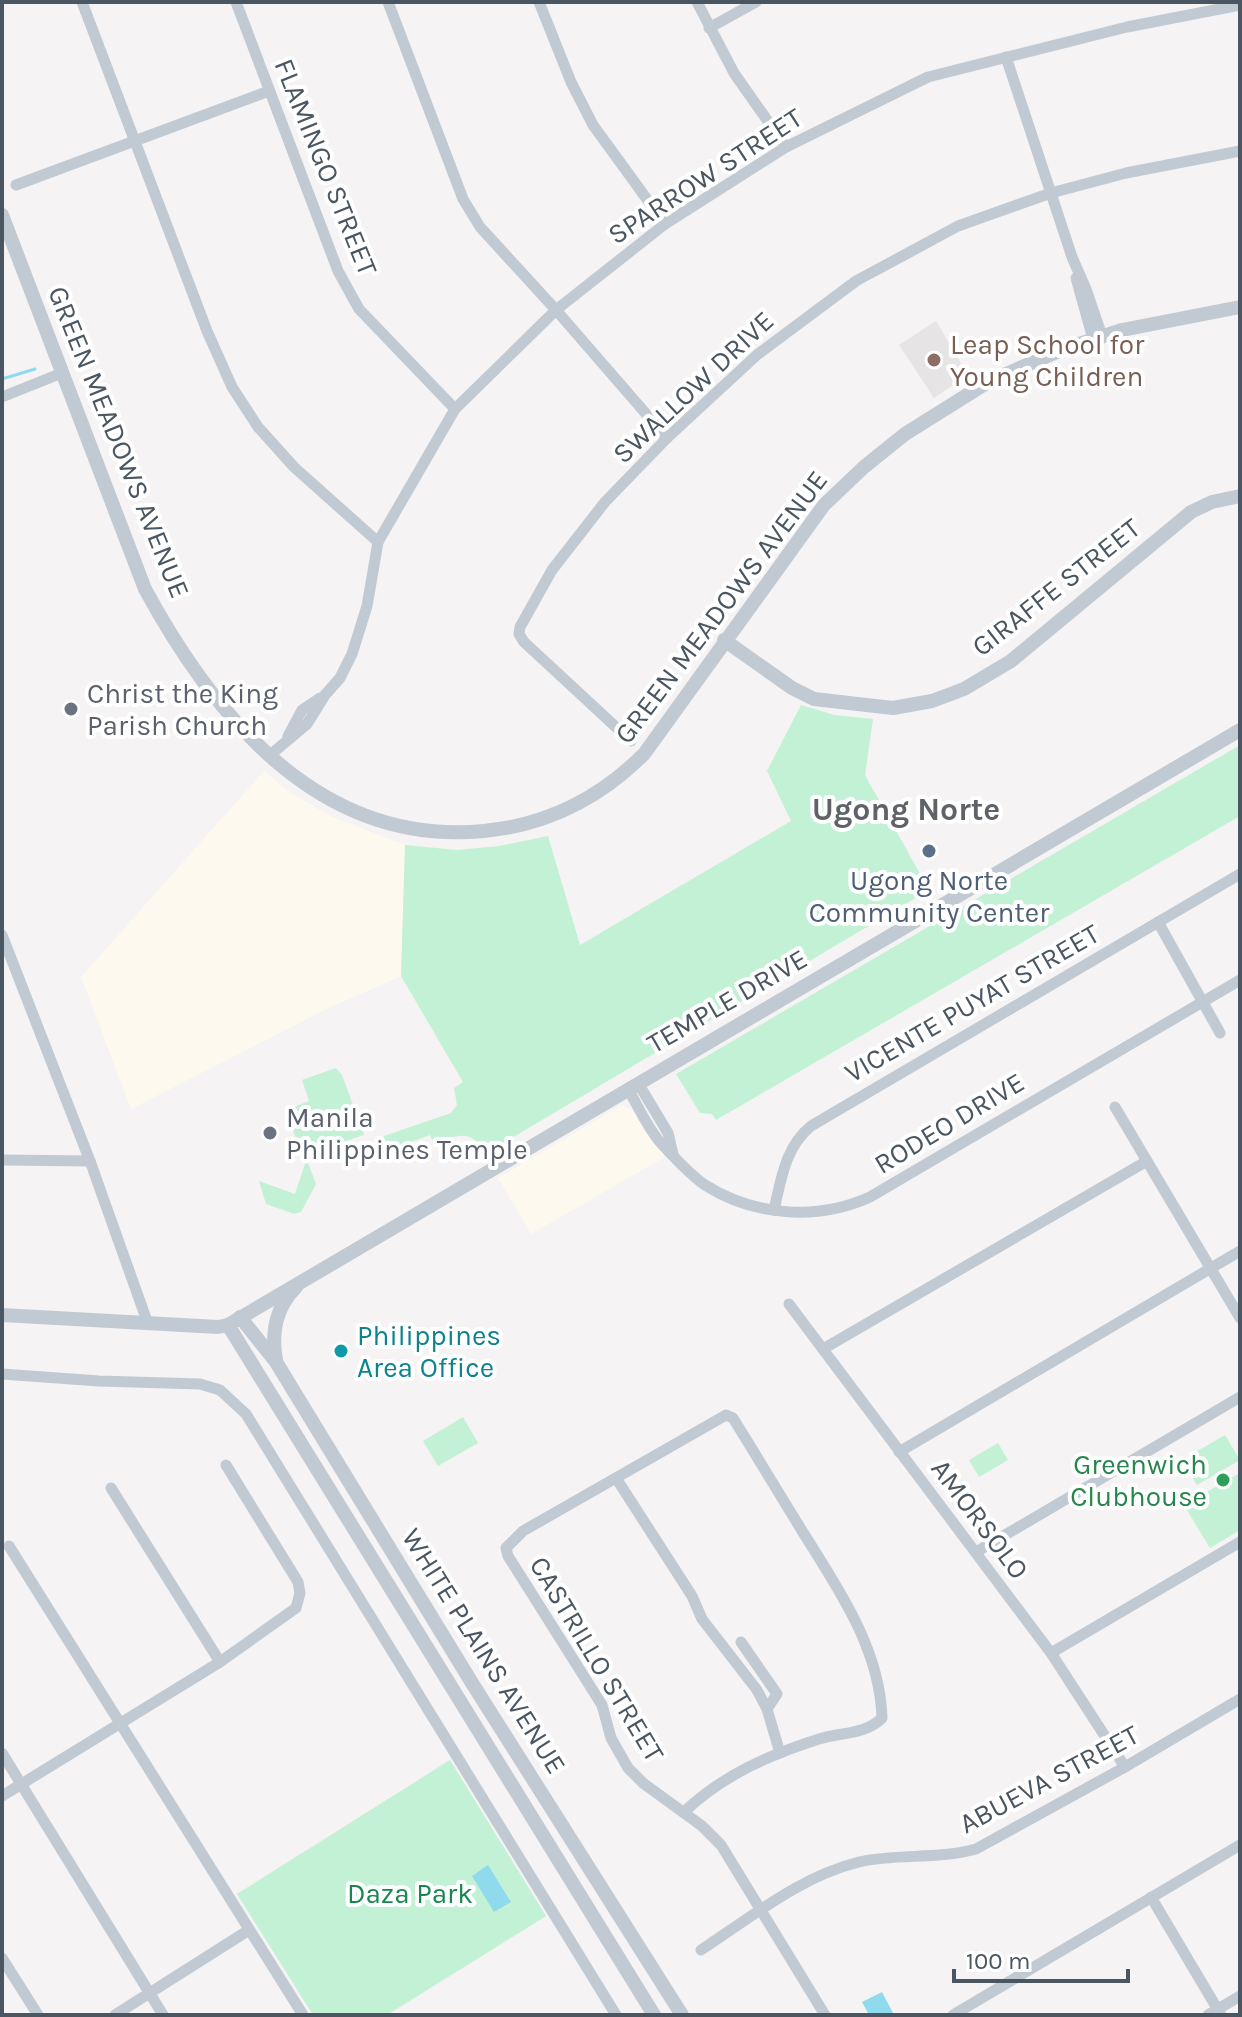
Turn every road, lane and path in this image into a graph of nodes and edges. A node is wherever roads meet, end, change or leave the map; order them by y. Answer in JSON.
{"nodes":[{"id":1,"x":82,"y":2,"type":"edge"},
{"id":2,"x":236,"y":2,"type":"edge"},
{"id":3,"x":388,"y":2,"type":"edge"},
{"id":4,"x":539,"y":2,"type":"edge"},
{"id":5,"x":697,"y":2,"type":"edge"},
{"id":6,"x":756,"y":2,"type":"edge"},
{"id":7,"x":1240,"y":5,"type":"edge"},
{"id":8,"x":709,"y":28,"type":"junction"},
{"id":9,"x":1006,"y":57,"type":"junction"},
{"id":10,"x":269,"y":91,"type":"junction"},
{"id":11,"x":136,"y":140,"type":"junction"},
{"id":12,"x":786,"y":147,"type":"junction"},
{"id":13,"x":1240,"y":151,"type":"edge"},
{"id":14,"x":16,"y":185,"type":"dead end"},
{"id":15,"x":1051,"y":193,"type":"junction"},
{"id":16,"x":2,"y":215,"type":"edge"},
{"id":17,"x":665,"y":224,"type":"junction"},
{"id":18,"x":1240,"y":307,"type":"edge"},
{"id":19,"x":556,"y":310,"type":"junction"},
{"id":20,"x":1098,"y":338,"type":"junction"},
{"id":21,"x":62,"y":373,"type":"junction"},
{"id":22,"x":2,"y":397,"type":"edge"},
{"id":23,"x":455,"y":409,"type":"junction"},
{"id":24,"x":667,"y":438,"type":"junction"},
{"id":25,"x":1240,"y":496,"type":"edge"},
{"id":26,"x":378,"y":542,"type":"junction"},
{"id":27,"x":724,"y":640,"type":"junction"},
{"id":28,"x":1240,"y":730,"type":"edge"},
{"id":29,"x":631,"y":741,"type":"dead end"},
{"id":30,"x":269,"y":756,"type":"junction"},
{"id":31,"x":1240,"y":874,"type":"edge"},
{"id":32,"x":1158,"y":922,"type":"junction"},
{"id":33,"x":2,"y":935,"type":"edge"},
{"id":34,"x":1240,"y":980,"type":"edge"},
{"id":35,"x":1203,"y":1001,"type":"junction"},
{"id":36,"x":1220,"y":1033,"type":"dead end"},
{"id":37,"x":633,"y":1086,"type":"junction"},
{"id":38,"x":1115,"y":1107,"type":"dead end"},
{"id":39,"x":2,"y":1160,"type":"edge"},
{"id":40,"x":90,"y":1161,"type":"junction"},
{"id":41,"x":1147,"y":1161,"type":"junction"},
{"id":42,"x":774,"y":1210,"type":"junction"},
{"id":43,"x":1240,"y":1251,"type":"edge"},
{"id":44,"x":1211,"y":1268,"type":"junction"},
{"id":45,"x":305,"y":1278,"type":"junction"},
{"id":46,"x":789,"y":1304,"type":"dead end"},
{"id":47,"x":2,"y":1315,"type":"edge"},
{"id":48,"x":1240,"y":1318,"type":"edge"},
{"id":49,"x":147,"y":1321,"type":"junction"},
{"id":50,"x":234,"y":1321,"type":"junction"},
{"id":51,"x":823,"y":1349,"type":"junction"},
{"id":52,"x":276,"y":1362,"type":"junction"},
{"id":53,"x":2,"y":1374,"type":"edge"},
{"id":54,"x":1240,"y":1397,"type":"edge"},
{"id":55,"x":899,"y":1452,"type":"junction"},
{"id":56,"x":226,"y":1465,"type":"dead end"},
{"id":57,"x":616,"y":1478,"type":"junction"},
{"id":58,"x":111,"y":1488,"type":"dead end"},
{"id":59,"x":1240,"y":1542,"type":"edge"},
{"id":60,"x":9,"y":1546,"type":"dead end"},
{"id":61,"x":976,"y":1552,"type":"junction"},
{"id":62,"x":741,"y":1642,"type":"dead end"},
{"id":63,"x":1051,"y":1653,"type":"junction"},
{"id":64,"x":220,"y":1662,"type":"junction"},
{"id":65,"x":472,"y":1683,"type":"junction"},
{"id":66,"x":455,"y":1694,"type":"junction"},
{"id":67,"x":1240,"y":1699,"type":"edge"},
{"id":68,"x":767,"y":1709,"type":"junction"},
{"id":69,"x":122,"y":1723,"type":"junction"},
{"id":70,"x":2,"y":1753,"type":"edge"},
{"id":71,"x":780,"y":1753,"type":"junction"},
{"id":72,"x":1125,"y":1767,"type":"junction"},
{"id":73,"x":22,"y":1784,"type":"junction"},
{"id":74,"x":2,"y":1796,"type":"edge"},
{"id":75,"x":684,"y":1812,"type":"junction"},
{"id":76,"x":1240,"y":1845,"type":"edge"},
{"id":77,"x":1151,"y":1897,"type":"junction"},
{"id":78,"x":761,"y":1911,"type":"junction"},
{"id":79,"x":249,"y":1930,"type":"junction"},
{"id":80,"x":701,"y":1950,"type":"dead end"},
{"id":81,"x":2,"y":1958,"type":"edge"},
{"id":82,"x":149,"y":1994,"type":"junction"},
{"id":83,"x":1240,"y":1996,"type":"edge"},
{"id":84,"x":1216,"y":2013,"type":"edge"},
{"id":85,"x":38,"y":2015,"type":"edge"},
{"id":86,"x":115,"y":2015,"type":"edge"},
{"id":87,"x":163,"y":2015,"type":"edge"},
{"id":88,"x":303,"y":2015,"type":"edge"},
{"id":89,"x":616,"y":2015,"type":"edge"},
{"id":90,"x":654,"y":2015,"type":"edge"},
{"id":91,"x":682,"y":2015,"type":"edge"},
{"id":92,"x":825,"y":2015,"type":"edge"},
{"id":93,"x":953,"y":2015,"type":"edge"}],
"edges":[{"from":1,"to":11,"type":"street"},
{"from":2,"to":10,"type":"street","name":"FLAMINGO STREET"},
{"from":3,"to":19,"type":"street"},
{"from":4,"to":17,"type":"street"},
{"from":5,"to":8,"type":"street"},
{"from":6,"to":8,"type":"street"},
{"from":7,"to":9,"type":"street","name":"SPARROW STREET"},
{"from":8,"to":12,"type":"street"},
{"from":9,"to":12,"type":"street","name":"SPARROW STREET"},
{"from":9,"to":15,"type":"street"},
{"from":10,"to":11,"type":"street"},
{"from":10,"to":23,"type":"street","name":"FLAMINGO STREET"},
{"from":11,"to":14,"type":"street"},
{"from":11,"to":26,"type":"street"},
{"from":12,"to":17,"type":"street","name":"SPARROW STREET"},
{"from":13,"to":15,"type":"street","name":"SWALLOW DRIVE"},
{"from":15,"to":20,"type":"street"},
{"from":15,"to":24,"type":"street","name":"SWALLOW DRIVE"},
{"from":16,"to":21,"type":"street","name":"GREEN MEADOWS AVENUE"},
{"from":17,"to":19,"type":"street","name":"SPARROW STREET"},
{"from":18,"to":20,"type":"street","name":"GREEN MEADOWS AVENUE"},
{"from":19,"to":23,"type":"street","name":"SPARROW STREET"},
{"from":19,"to":24,"type":"street"},
{"from":20,"to":27,"type":"street","name":"GREEN MEADOWS AVENUE"},
{"from":21,"to":22,"type":"street"},
{"from":21,"to":30,"type":"street","name":"GREEN MEADOWS AVENUE"},
{"from":23,"to":26,"type":"street","name":"SPARROW STREET"},
{"from":24,"to":29,"type":"street","name":"SWALLOW DRIVE"},
{"from":25,"to":27,"type":"street","name":"GIRAFFE STREET"},
{"from":26,"to":30,"type":"street","name":"SPARROW STREET"},
{"from":27,"to":30,"type":"street","name":"GREEN MEADOWS AVENUE"},
{"from":28,"to":37,"type":"street","name":"TEMPLE DRIVE"},
{"from":31,"to":32,"type":"street","name":"VICENTE PUYAT STREET"},
{"from":32,"to":35,"type":"street"},
{"from":32,"to":42,"type":"street","name":"VICENTE PUYAT STREET"},
{"from":33,"to":40,"type":"street"},
{"from":34,"to":35,"type":"street","name":"RODEO DRIVE"},
{"from":35,"to":36,"type":"street"},
{"from":35,"to":42,"type":"street","name":"RODEO DRIVE"},
{"from":37,"to":42,"type":"street","name":"RODEO DRIVE"},
{"from":37,"to":45,"type":"street","name":"TEMPLE DRIVE"},
{"from":38,"to":41,"type":"street"},
{"from":39,"to":40,"type":"street"},
{"from":40,"to":49,"type":"street"},
{"from":41,"to":44,"type":"street"},
{"from":41,"to":51,"type":"street"},
{"from":43,"to":44,"type":"street"},
{"from":44,"to":48,"type":"street"},
{"from":44,"to":55,"type":"street"},
{"from":45,"to":50,"type":"street","name":"TEMPLE DRIVE"},
{"from":45,"to":52,"type":"street"},
{"from":46,"to":51,"type":"street","name":"AMORSOLO"},
{"from":47,"to":49,"type":"street"},
{"from":49,"to":50,"type":"street"},
{"from":50,"to":52,"type":"street","name":"WHITE PLAINS AVENUE"},
{"from":50,"to":66,"type":"street","name":"WHITE PLAINS AVENUE"},
{"from":51,"to":55,"type":"street","name":"AMORSOLO"},
{"from":52,"to":65,"type":"street","name":"WHITE PLAINS AVENUE"},
{"from":53,"to":89,"type":"street"},
{"from":54,"to":61,"type":"street"},
{"from":55,"to":61,"type":"street","name":"AMORSOLO"},
{"from":56,"to":64,"type":"street"},
{"from":57,"to":68,"type":"street"},
{"from":57,"to":71,"type":"street"},
{"from":57,"to":75,"type":"street","name":"CASTRILLO STREET"},
{"from":58,"to":64,"type":"street"},
{"from":59,"to":63,"type":"street"},
{"from":60,"to":69,"type":"street"},
{"from":61,"to":63,"type":"street","name":"AMORSOLO"},
{"from":62,"to":68,"type":"street"},
{"from":63,"to":72,"type":"street","name":"AMORSOLO"},
{"from":64,"to":69,"type":"street"},
{"from":65,"to":66,"type":"street"},
{"from":65,"to":91,"type":"street","name":"WHITE PLAINS AVENUE"},
{"from":66,"to":90,"type":"street","name":"WHITE PLAINS AVENUE"},
{"from":67,"to":72,"type":"street","name":"ABUEVA STREET"},
{"from":68,"to":71,"type":"street"},
{"from":69,"to":73,"type":"street"},
{"from":69,"to":79,"type":"street"},
{"from":70,"to":73,"type":"street"},
{"from":71,"to":75,"type":"street"},
{"from":72,"to":78,"type":"street","name":"ABUEVA STREET"},
{"from":73,"to":74,"type":"street"},
{"from":73,"to":82,"type":"street"},
{"from":75,"to":78,"type":"street","name":"CASTRILLO STREET"},
{"from":76,"to":77,"type":"street"},
{"from":77,"to":84,"type":"street"},
{"from":77,"to":93,"type":"street"},
{"from":78,"to":80,"type":"street","name":"ABUEVA STREET"},
{"from":78,"to":92,"type":"street","name":"CASTRILLO STREET"},
{"from":79,"to":82,"type":"street"},
{"from":79,"to":88,"type":"street"},
{"from":81,"to":85,"type":"street"},
{"from":82,"to":86,"type":"street"},
{"from":82,"to":87,"type":"street"},
{"from":83,"to":84,"type":"street"}]}
